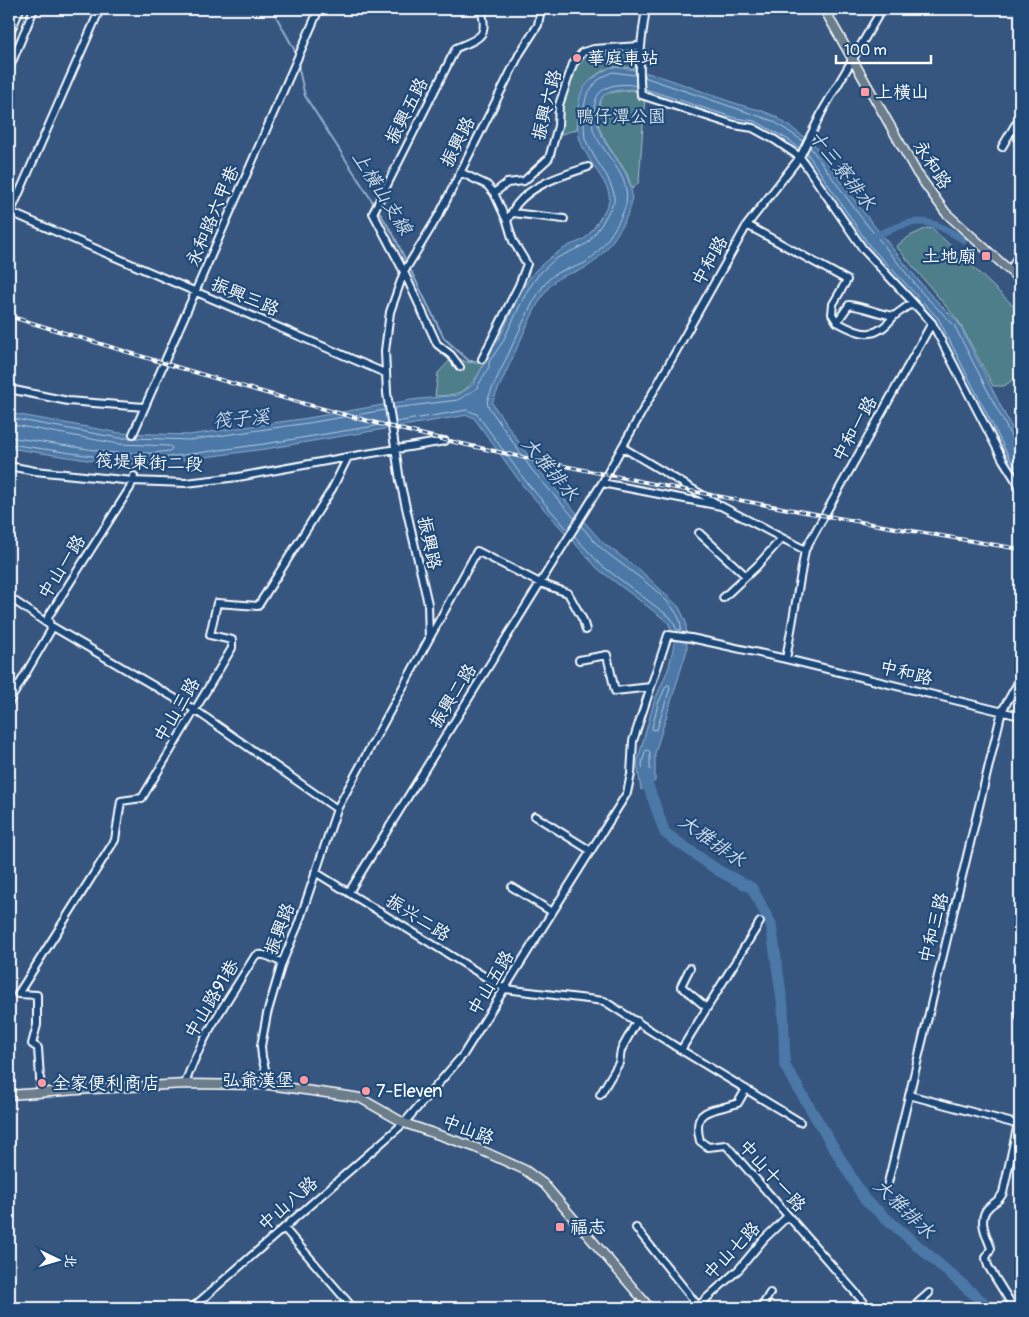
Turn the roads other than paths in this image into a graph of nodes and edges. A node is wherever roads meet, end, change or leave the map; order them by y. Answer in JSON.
{"nodes":[{"id":1,"x":20,"y":9,"type":"edge"},
{"id":2,"x":34,"y":9,"type":"edge"},
{"id":3,"x":100,"y":9,"type":"edge"},
{"id":4,"x":319,"y":9,"type":"edge"},
{"id":5,"x":481,"y":9,"type":"edge"},
{"id":6,"x":541,"y":9,"type":"edge"},
{"id":7,"x":646,"y":9,"type":"edge"},
{"id":8,"x":824,"y":9,"type":"edge"},
{"id":9,"x":882,"y":9,"type":"edge"},
{"id":10,"x":9,"y":35,"type":"edge"},
{"id":11,"x":640,"y":46,"type":"junction"},
{"id":12,"x":852,"y":59,"type":"junction"},
{"id":13,"x":9,"y":69,"type":"edge"},
{"id":14,"x":1020,"y":120,"type":"edge"},
{"id":15,"x":1002,"y":147,"type":"dead end"},
{"id":16,"x":800,"y":156,"type":"junction"},
{"id":17,"x":588,"y":167,"type":"dead end"},
{"id":18,"x":460,"y":172,"type":"junction"},
{"id":19,"x":494,"y":193,"type":"junction"},
{"id":20,"x":512,"y":213,"type":"junction"},
{"id":21,"x":10,"y":214,"type":"edge"},
{"id":22,"x":564,"y":219,"type":"dead end"},
{"id":23,"x":507,"y":221,"type":"junction"},
{"id":24,"x":747,"y":225,"type":"junction"},
{"id":25,"x":1020,"y":252,"type":"edge"},
{"id":26,"x":1010,"y":271,"type":"junction"},
{"id":27,"x":404,"y":272,"type":"junction"},
{"id":28,"x":1020,"y":280,"type":"edge"},
{"id":29,"x":196,"y":292,"type":"junction"},
{"id":30,"x":916,"y":306,"type":"junction"},
{"id":31,"x":894,"y":316,"type":"junction"},
{"id":32,"x":837,"y":322,"type":"junction"},
{"id":33,"x":932,"y":323,"type":"junction"},
{"id":34,"x":482,"y":359,"type":"dead end"},
{"id":35,"x":460,"y":366,"type":"dead end"},
{"id":36,"x":385,"y":373,"type":"junction"},
{"id":37,"x":9,"y":389,"type":"edge"},
{"id":38,"x":144,"y":408,"type":"junction"},
{"id":39,"x":133,"y":434,"type":"dead end"},
{"id":40,"x":445,"y":442,"type":"dead end"},
{"id":41,"x":622,"y":447,"type":"junction"},
{"id":42,"x":396,"y":448,"type":"junction"},
{"id":43,"x":348,"y":457,"type":"junction"},
{"id":44,"x":9,"y":466,"type":"edge"},
{"id":45,"x":134,"y":478,"type":"junction"},
{"id":46,"x":602,"y":483,"type":"junction"},
{"id":47,"x":1020,"y":487,"type":"edge"},
{"id":48,"x":721,"y":506,"type":"junction"},
{"id":49,"x":582,"y":516,"type":"joint"},
{"id":50,"x":699,"y":534,"type":"dead end"},
{"id":51,"x":782,"y":538,"type":"junction"},
{"id":52,"x":805,"y":550,"type":"junction"},
{"id":53,"x":746,"y":576,"type":"junction"},
{"id":54,"x":540,"y":582,"type":"junction"},
{"id":55,"x":9,"y":597,"type":"edge"},
{"id":56,"x":723,"y":598,"type":"dead end"},
{"id":57,"x":48,"y":624,"type":"junction"},
{"id":58,"x":586,"y":630,"type":"dead end"},
{"id":59,"x":668,"y":635,"type":"joint"},
{"id":60,"x":429,"y":639,"type":"junction"},
{"id":61,"x":786,"y":659,"type":"junction"},
{"id":62,"x":579,"y":660,"type":"dead end"},
{"id":63,"x":1020,"y":679,"type":"edge"},
{"id":64,"x":651,"y":688,"type":"junction"},
{"id":65,"x":9,"y":702,"type":"edge"},
{"id":66,"x":195,"y":710,"type":"junction"},
{"id":67,"x":1002,"y":711,"type":"junction"},
{"id":68,"x":1020,"y":716,"type":"edge"},
{"id":69,"x":338,"y":808,"type":"junction"},
{"id":70,"x":535,"y":816,"type":"dead end"},
{"id":71,"x":591,"y":850,"type":"junction"},
{"id":72,"x":315,"y":872,"type":"junction"},
{"id":73,"x":512,"y":887,"type":"dead end"},
{"id":74,"x":349,"y":892,"type":"junction"},
{"id":75,"x":552,"y":912,"type":"junction"},
{"id":76,"x":760,"y":922,"type":"dead end"},
{"id":77,"x":282,"y":963,"type":"junction"},
{"id":78,"x":690,"y":968,"type":"dead end"},
{"id":79,"x":504,"y":989,"type":"junction"},
{"id":80,"x":707,"y":1008,"type":"junction"},
{"id":81,"x":637,"y":1021,"type":"junction"},
{"id":82,"x":681,"y":1050,"type":"junction"},
{"id":83,"x":185,"y":1084,"type":"junction"},
{"id":84,"x":269,"y":1085,"type":"junction"},
{"id":85,"x":746,"y":1089,"type":"junction"},
{"id":86,"x":41,"y":1093,"type":"junction"},
{"id":87,"x":600,"y":1095,"type":"dead end"},
{"id":88,"x":909,"y":1095,"type":"junction"},
{"id":89,"x":9,"y":1096,"type":"edge"},
{"id":90,"x":1020,"y":1114,"type":"edge"},
{"id":91,"x":800,"y":1122,"type":"dead end"},
{"id":92,"x":404,"y":1123,"type":"junction"},
{"id":93,"x":1019,"y":1125,"type":"edge"},
{"id":94,"x":887,"y":1188,"type":"dead end"},
{"id":95,"x":788,"y":1216,"type":"junction"},
{"id":96,"x":284,"y":1228,"type":"junction"},
{"id":97,"x":636,"y":1228,"type":"dead end"},
{"id":98,"x":770,"y":1293,"type":"dead end"},
{"id":99,"x":929,"y":1293,"type":"dead end"},
{"id":100,"x":699,"y":1307,"type":"edge"},
{"id":101,"x":192,"y":1308,"type":"edge"},
{"id":102,"x":353,"y":1308,"type":"edge"},
{"id":103,"x":650,"y":1308,"type":"edge"},
{"id":104,"x":761,"y":1308,"type":"edge"},
{"id":105,"x":869,"y":1308,"type":"edge"},
{"id":106,"x":912,"y":1308,"type":"edge"},
{"id":107,"x":1014,"y":1308,"type":"edge"}],
"edges":[{"from":1,"to":10,"type":"street"},
{"from":2,"to":13,"type":"street"},
{"from":3,"to":21,"type":"street"},
{"from":4,"to":29,"type":"street","name":"永和路六甲巷"},
{"from":5,"to":27,"type":"street","name":"振興五路"},
{"from":6,"to":18,"type":"street","name":"振興路"},
{"from":7,"to":11,"type":"street"},
{"from":8,"to":12,"type":"main road","name":"永和路"},
{"from":9,"to":12,"type":"street"},
{"from":11,"to":16,"type":"street"},
{"from":11,"to":19,"type":"street","name":"振興六路"},
{"from":12,"to":16,"type":"street","name":"中和路"},
{"from":12,"to":26,"type":"main road","name":"永和路"},
{"from":14,"to":15,"type":"street"},
{"from":16,"to":24,"type":"street","name":"中和路"},
{"from":16,"to":30,"type":"street"},
{"from":17,"to":20,"type":"street"},
{"from":18,"to":19,"type":"street"},
{"from":18,"to":27,"type":"street","name":"振興路"},
{"from":19,"to":23,"type":"street"},
{"from":20,"to":22,"type":"street"},
{"from":20,"to":23,"type":"street"},
{"from":21,"to":29,"type":"street","name":"振興三路"},
{"from":23,"to":34,"type":"street"},
{"from":24,"to":32,"type":"street"},
{"from":24,"to":41,"type":"street","name":"中和路"},
{"from":25,"to":26,"type":"street"},
{"from":26,"to":28,"type":"main road","name":"永和路"},
{"from":27,"to":35,"type":"street","name":"振興五路"},
{"from":27,"to":36,"type":"street","name":"振興路"},
{"from":29,"to":36,"type":"street","name":"振興三路"},
{"from":29,"to":38,"type":"street","name":"永和路六甲巷"},
{"from":30,"to":31,"type":"street"},
{"from":30,"to":33,"type":"street"},
{"from":31,"to":32,"type":"street"},
{"from":31,"to":32,"type":"street"},
{"from":33,"to":47,"type":"street"},
{"from":33,"to":52,"type":"street","name":"中和一路"},
{"from":36,"to":42,"type":"street","name":"振興路"},
{"from":37,"to":38,"type":"street"},
{"from":38,"to":39,"type":"street","name":"永和路六甲巷"},
{"from":40,"to":42,"type":"street"},
{"from":41,"to":46,"type":"street","name":"中和路"},
{"from":41,"to":48,"type":"street"},
{"from":42,"to":43,"type":"street"},
{"from":42,"to":60,"type":"street","name":"振興路"},
{"from":43,"to":45,"type":"street","name":"筏堤東街二段"},
{"from":43,"to":66,"type":"street","name":"中山三路"},
{"from":44,"to":45,"type":"street","name":"筏堤東街二段"},
{"from":45,"to":57,"type":"street","name":"中山一路"},
{"from":46,"to":48,"type":"street"},
{"from":46,"to":49,"type":"street","name":"中和路"},
{"from":48,"to":51,"type":"street"},
{"from":49,"to":54,"type":"street","name":"振興二路"},
{"from":50,"to":53,"type":"street"},
{"from":51,"to":52,"type":"street"},
{"from":51,"to":53,"type":"street"},
{"from":52,"to":61,"type":"street"},
{"from":53,"to":56,"type":"street"},
{"from":54,"to":58,"type":"street"},
{"from":54,"to":60,"type":"street"},
{"from":54,"to":74,"type":"street","name":"振興二路"},
{"from":55,"to":57,"type":"street"},
{"from":57,"to":65,"type":"street","name":"中山一路"},
{"from":57,"to":66,"type":"street"},
{"from":59,"to":61,"type":"street","name":"中和路"},
{"from":59,"to":64,"type":"street","name":"中山五路"},
{"from":60,"to":69,"type":"street","name":"振興路"},
{"from":61,"to":67,"type":"street","name":"中和路"},
{"from":62,"to":64,"type":"street"},
{"from":63,"to":67,"type":"street","name":"中和三路"},
{"from":64,"to":71,"type":"street","name":"中山五路"},
{"from":66,"to":69,"type":"street"},
{"from":66,"to":86,"type":"street","name":"中山三路"},
{"from":67,"to":68,"type":"street","name":"中和路"},
{"from":67,"to":88,"type":"street","name":"中和三路"},
{"from":69,"to":72,"type":"street","name":"振興路"},
{"from":70,"to":71,"type":"street"},
{"from":71,"to":75,"type":"street","name":"中山五路"},
{"from":72,"to":74,"type":"street","name":"振兴二路"},
{"from":72,"to":77,"type":"street","name":"振興路"},
{"from":73,"to":75,"type":"street"},
{"from":74,"to":79,"type":"street","name":"振兴二路"},
{"from":75,"to":79,"type":"street","name":"中山五路"},
{"from":76,"to":80,"type":"street"},
{"from":77,"to":83,"type":"street","name":"中山路91巷"},
{"from":77,"to":84,"type":"street","name":"振興路"},
{"from":78,"to":80,"type":"street"},
{"from":79,"to":81,"type":"street"},
{"from":79,"to":92,"type":"street","name":"中山五路"},
{"from":80,"to":82,"type":"street"},
{"from":81,"to":82,"type":"street"},
{"from":81,"to":87,"type":"street"},
{"from":82,"to":85,"type":"street"},
{"from":83,"to":84,"type":"main road","name":"中山路"},
{"from":83,"to":86,"type":"main road","name":"中山路"},
{"from":84,"to":92,"type":"main road","name":"中山路"},
{"from":85,"to":91,"type":"street"},
{"from":85,"to":95,"type":"street","name":"中山十一路"},
{"from":86,"to":89,"type":"main road","name":"中山路"},
{"from":88,"to":93,"type":"street"},
{"from":88,"to":94,"type":"street","name":"中和三路"},
{"from":90,"to":93,"type":"street"},
{"from":92,"to":96,"type":"street","name":"中山八路"},
{"from":92,"to":103,"type":"main road","name":"中山路"},
{"from":93,"to":107,"type":"street"},
{"from":95,"to":100,"type":"street","name":"中山七路"},
{"from":95,"to":105,"type":"street","name":"中山十一路"},
{"from":96,"to":101,"type":"street","name":"中山八路"},
{"from":96,"to":102,"type":"street"},
{"from":97,"to":100,"type":"street","name":"中山七路"},
{"from":98,"to":104,"type":"street"},
{"from":99,"to":106,"type":"street"}]}
